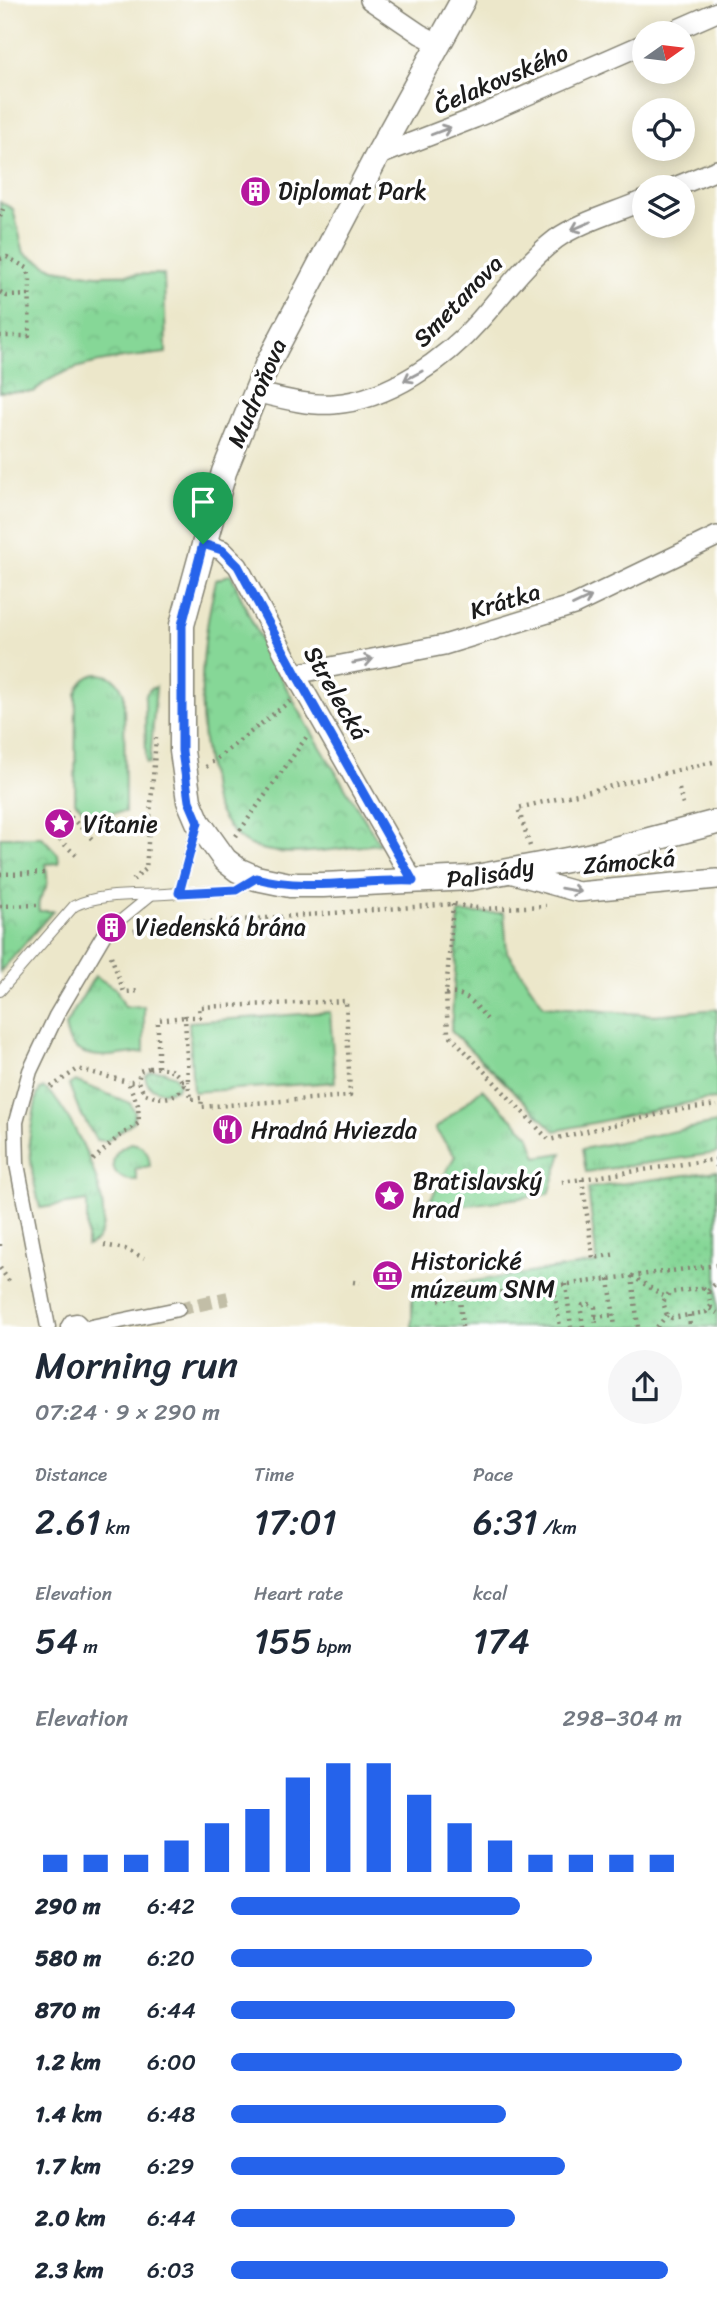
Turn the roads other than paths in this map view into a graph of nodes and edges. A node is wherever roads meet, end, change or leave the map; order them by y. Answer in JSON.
{"nodes":[{"id":1,"x":370,"y":0,"type":"edge"},
{"id":2,"x":463,"y":0,"type":"edge"},
{"id":3,"x":717,"y":12,"type":"edge"},
{"id":4,"x":695,"y":22,"type":"edge"},
{"id":5,"x":440,"y":44,"type":"junction"},
{"id":6,"x":632,"y":49,"type":"edge"},
{"id":7,"x":377,"y":156,"type":"junction"},
{"id":8,"x":717,"y":170,"type":"edge"},
{"id":9,"x":695,"y":179,"type":"edge"},
{"id":10,"x":632,"y":205,"type":"edge"},
{"id":11,"x":255,"y":392,"type":"junction"},
{"id":12,"x":717,"y":536,"type":"edge"},
{"id":13,"x":203,"y":544,"type":"junction"},
{"id":14,"x":296,"y":674,"type":"junction"},
{"id":15,"x":198,"y":822,"type":"junction"},
{"id":16,"x":717,"y":822,"type":"edge"},
{"id":17,"x":505,"y":872,"type":"junction"},
{"id":18,"x":256,"y":878,"type":"junction"},
{"id":19,"x":717,"y":879,"type":"edge"},
{"id":20,"x":413,"y":881,"type":"junction"},
{"id":21,"x":179,"y":893,"type":"junction"},
{"id":22,"x":150,"y":896,"type":"junction"},
{"id":23,"x":112,"y":927,"type":"joint"},
{"id":24,"x":0,"y":991,"type":"edge"},
{"id":25,"x":178,"y":1309,"type":"tunnel mouth"},
{"id":26,"x":48,"y":1327,"type":"edge"},
{"id":27,"x":68,"y":1327,"type":"edge"},
{"id":28,"x":83,"y":1327,"type":"edge"},
{"id":29,"x":91,"y":1327,"type":"edge"}],
"edges":[{"from":1,"to":5,"type":"street"},
{"from":2,"to":5,"type":"street","name":"Mudroňova"},
{"from":3,"to":4,"type":"street"},
{"from":5,"to":7,"type":"street","name":"Mudroňova"},
{"from":7,"to":6,"type":"street","name":"Čelakovského","one_way":true},
{"from":7,"to":11,"type":"street","name":"Mudroňova"},
{"from":8,"to":9,"type":"street"},
{"from":10,"to":11,"type":"street","name":"Smetanova","one_way":true},
{"from":11,"to":13,"type":"street","name":"Mudroňova"},
{"from":14,"to":12,"type":"street","name":"Krátka","one_way":true},
{"from":13,"to":14,"type":"street","name":"Strelecká"},
{"from":13,"to":15,"type":"street","name":"Mudroňova"},
{"from":14,"to":20,"type":"street","name":"Strelecká"},
{"from":15,"to":18,"type":"street","name":"Palisády"},
{"from":15,"to":21,"type":"lane"},
{"from":16,"to":17,"type":"street","name":"Palisády"},
{"from":17,"to":19,"type":"street","name":"Zámocká","one_way":true},
{"from":17,"to":20,"type":"street","name":"Palisády"},
{"from":18,"to":20,"type":"street","name":"Palisády"},
{"from":18,"to":21,"type":"lane"},
{"from":21,"to":22,"type":"lane"},
{"from":22,"to":23,"type":"lane"},
{"from":22,"to":24,"type":"lane"},
{"from":23,"to":26,"type":"street"},
{"from":25,"to":29,"type":"street"},
{"from":27,"to":28,"type":"street"}]}
